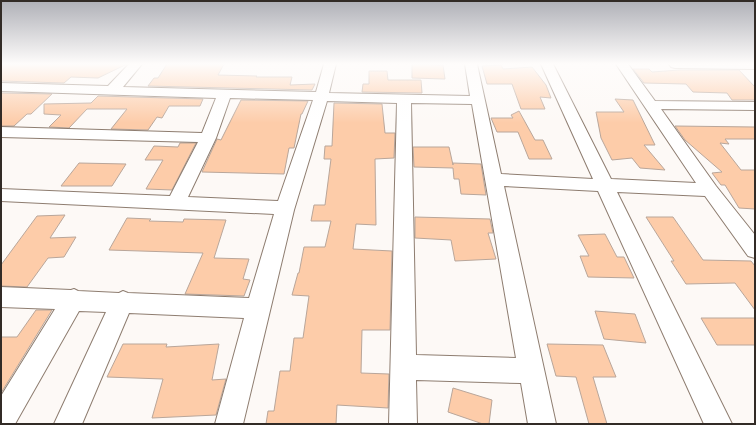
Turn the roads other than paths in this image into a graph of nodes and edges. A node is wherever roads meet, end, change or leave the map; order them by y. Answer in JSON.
{"nodes":[{"id":1,"x":118,"y":84,"type":"edge"},
{"id":2,"x":325,"y":84,"type":"edge"},
{"id":3,"x":475,"y":84,"type":"edge"},
{"id":4,"x":556,"y":84,"type":"edge"},
{"id":5,"x":636,"y":84,"type":"edge"},
{"id":6,"x":1,"y":87,"type":"edge"},
{"id":7,"x":112,"y":90,"type":"junction"},
{"id":8,"x":225,"y":93,"type":"junction"},
{"id":9,"x":322,"y":96,"type":"junction"},
{"id":10,"x":404,"y":99,"type":"junction"},
{"id":11,"x":478,"y":100,"type":"junction"},
{"id":12,"x":651,"y":104,"type":"junction"},
{"id":13,"x":755,"y":106,"type":"edge"},
{"id":14,"x":1,"y":132,"type":"edge"},
{"id":15,"x":208,"y":138,"type":"junction"},
{"id":16,"x":494,"y":180,"type":"junction"},
{"id":17,"x":605,"y":186,"type":"junction"},
{"id":18,"x":710,"y":190,"type":"junction"},
{"id":19,"x":5,"y":200,"type":"edge"},
{"id":20,"x":176,"y":203,"type":"junction"},
{"id":21,"x":286,"y":208,"type":"junction"},
{"id":22,"x":755,"y":250,"type":"edge"},
{"id":23,"x":1,"y":296,"type":"edge"},
{"id":24,"x":74,"y":299,"type":"junction"},
{"id":25,"x":123,"y":301,"type":"junction"},
{"id":26,"x":258,"y":309,"type":"junction"},
{"id":27,"x":404,"y":367,"type":"junction"},
{"id":28,"x":532,"y":371,"type":"junction"},
{"id":29,"x":1,"y":422,"type":"edge"},
{"id":30,"x":68,"y":424,"type":"edge"},
{"id":31,"x":229,"y":424,"type":"edge"},
{"id":32,"x":403,"y":424,"type":"edge"},
{"id":33,"x":542,"y":424,"type":"edge"},
{"id":34,"x":718,"y":424,"type":"edge"}],
"edges":[{"from":1,"to":7,"type":"street"},
{"from":2,"to":9,"type":"street"},
{"from":3,"to":11,"type":"street"},
{"from":4,"to":17,"type":"street"},
{"from":5,"to":12,"type":"street"},
{"from":6,"to":7,"type":"street"},
{"from":7,"to":8,"type":"street"},
{"from":8,"to":9,"type":"street"},
{"from":8,"to":15,"type":"street"},
{"from":9,"to":10,"type":"street"},
{"from":9,"to":21,"type":"street"},
{"from":10,"to":11,"type":"street"},
{"from":10,"to":27,"type":"street"},
{"from":11,"to":16,"type":"street"},
{"from":12,"to":13,"type":"street"},
{"from":12,"to":18,"type":"street"},
{"from":14,"to":15,"type":"street"},
{"from":15,"to":20,"type":"street"},
{"from":16,"to":17,"type":"street"},
{"from":16,"to":28,"type":"street"},
{"from":17,"to":18,"type":"street"},
{"from":17,"to":34,"type":"street"},
{"from":18,"to":22,"type":"street"},
{"from":19,"to":20,"type":"street"},
{"from":20,"to":21,"type":"street"},
{"from":21,"to":26,"type":"street"},
{"from":23,"to":24,"type":"street"},
{"from":24,"to":25,"type":"street"},
{"from":24,"to":29,"type":"street"},
{"from":25,"to":26,"type":"street"},
{"from":25,"to":30,"type":"street"},
{"from":26,"to":31,"type":"street"},
{"from":27,"to":28,"type":"street"},
{"from":27,"to":32,"type":"street"},
{"from":28,"to":33,"type":"street"}]}
